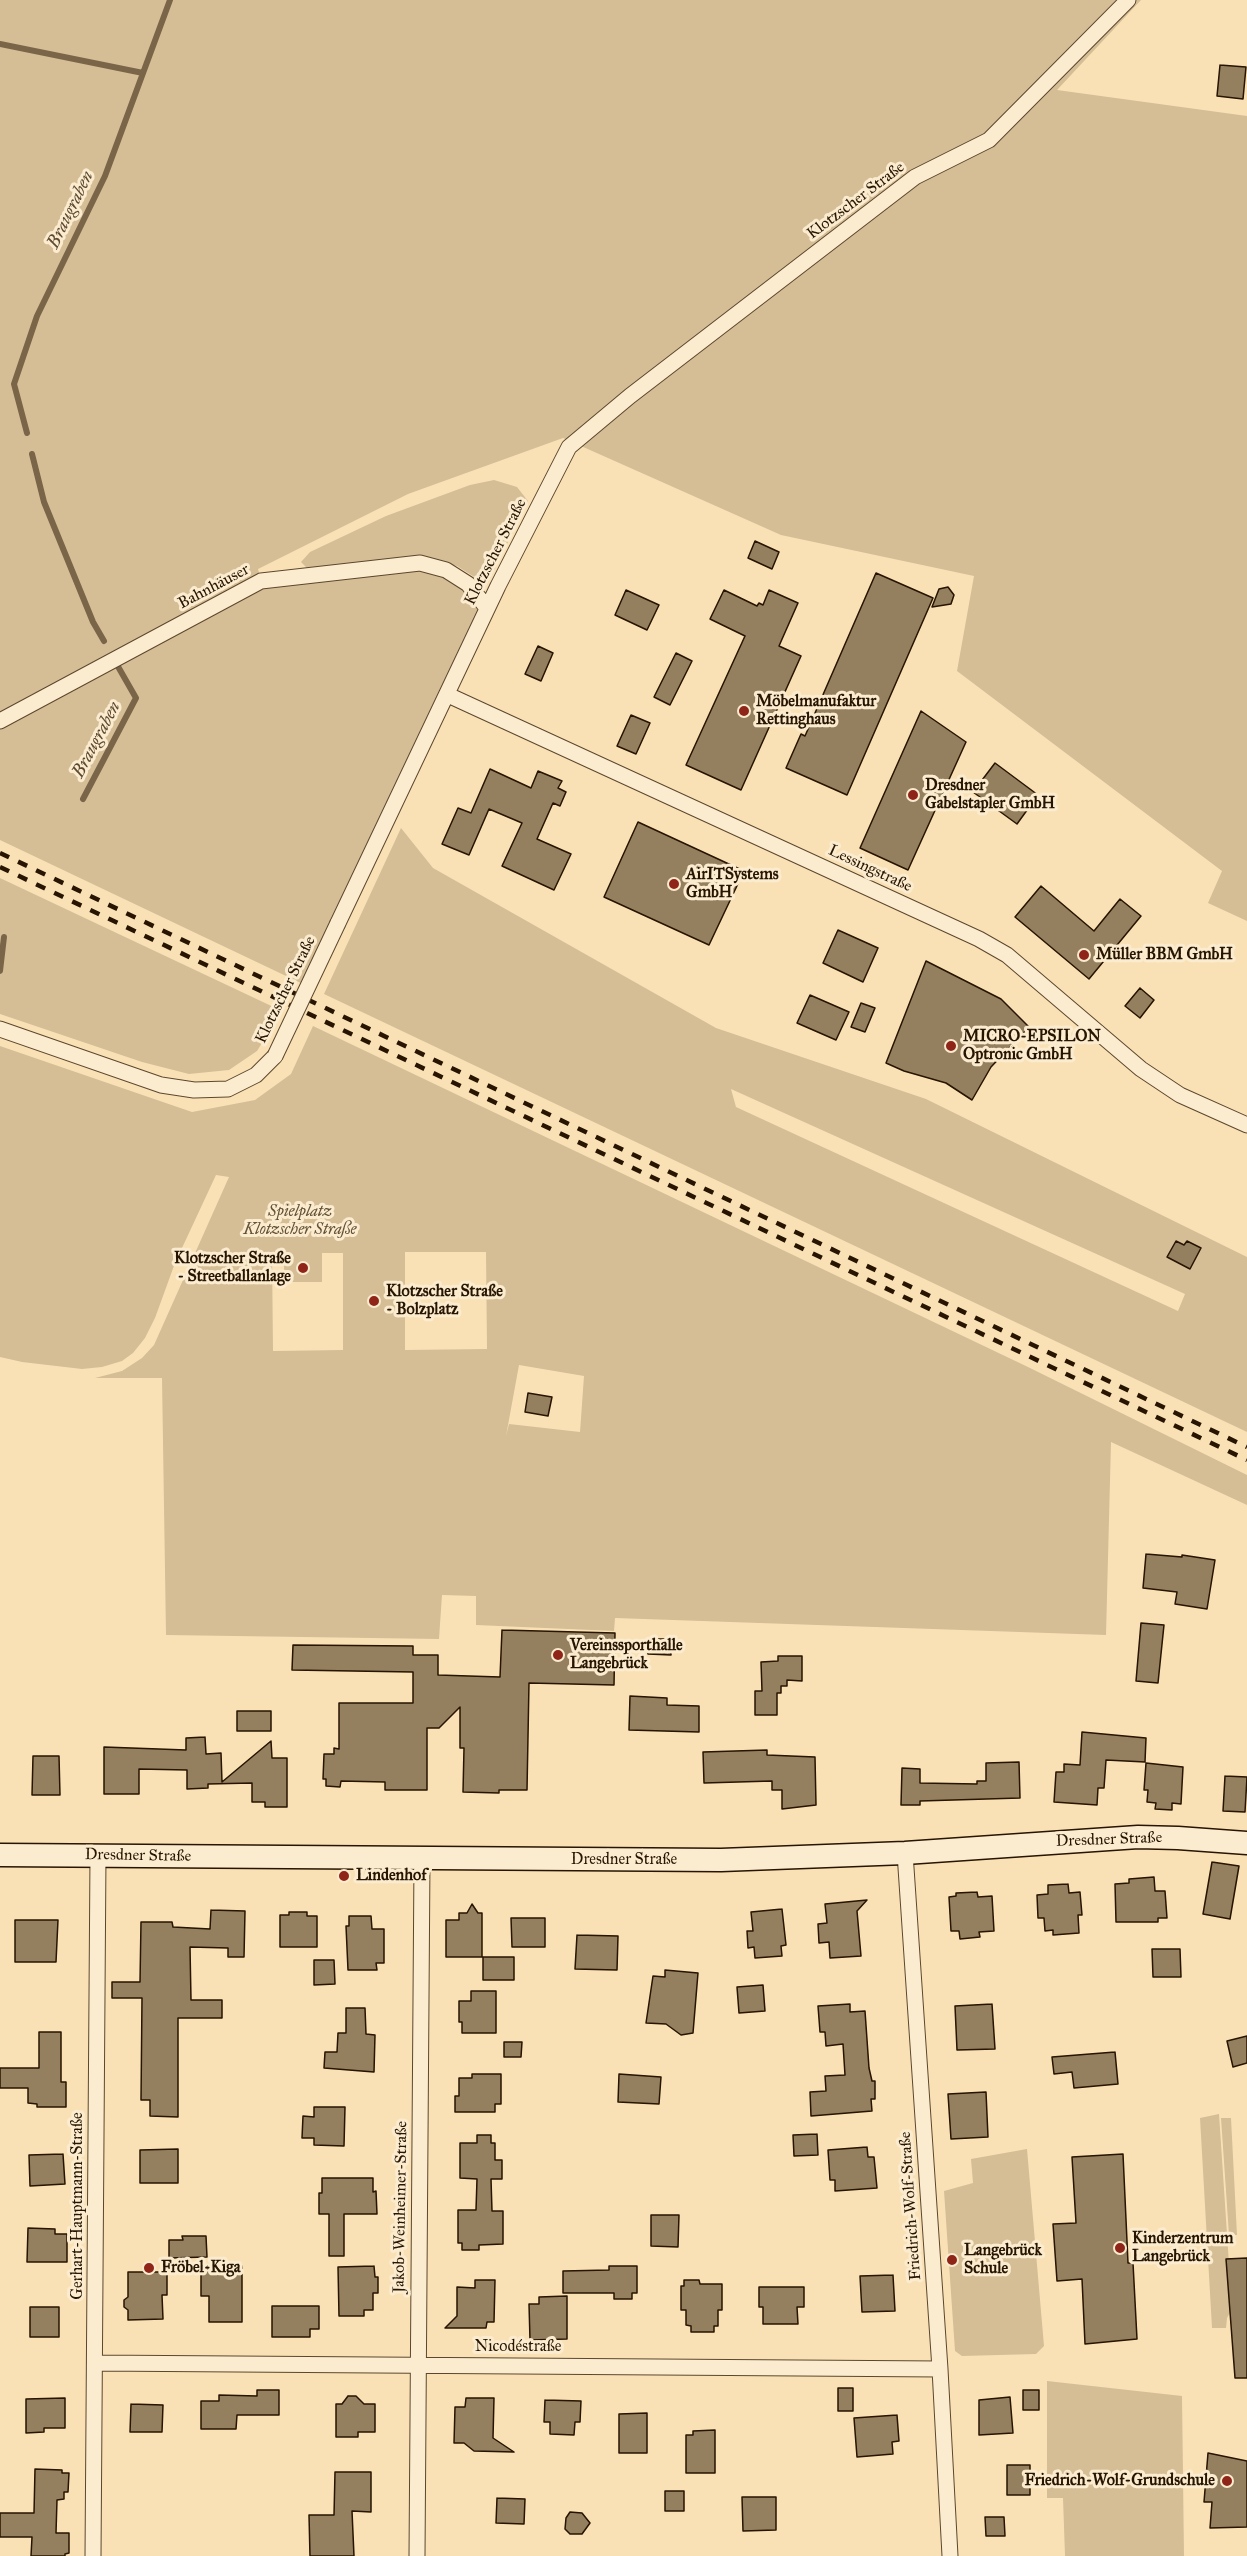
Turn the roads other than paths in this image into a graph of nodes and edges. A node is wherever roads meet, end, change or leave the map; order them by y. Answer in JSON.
{"nodes":[{"id":1,"x":1128,"y":0,"type":"edge"},
{"id":2,"x":487,"y":608,"type":"junction"},
{"id":3,"x":448,"y":695,"type":"junction"},
{"id":4,"x":0,"y":721,"type":"edge"},
{"id":5,"x":0,"y":1029,"type":"edge"},
{"id":6,"x":1247,"y":1125,"type":"edge"},
{"id":7,"x":1247,"y":1844,"type":"edge"},
{"id":8,"x":905,"y":1853,"type":"junction"},
{"id":9,"x":0,"y":1855,"type":"edge"},
{"id":10,"x":98,"y":1855,"type":"junction"},
{"id":11,"x":422,"y":1859,"type":"junction"},
{"id":12,"x":95,"y":2363,"type":"junction"},
{"id":13,"x":418,"y":2364,"type":"junction"},
{"id":14,"x":940,"y":2369,"type":"junction"},
{"id":15,"x":93,"y":2556,"type":"edge"},
{"id":16,"x":417,"y":2556,"type":"edge"},
{"id":17,"x":950,"y":2556,"type":"edge"}],
"edges":[{"from":1,"to":2,"type":"street","name":"Klotzscher Straße"},
{"from":2,"to":3,"type":"street","name":"Klotzscher Straße"},
{"from":2,"to":4,"type":"street","name":"Bahnhäuser"},
{"from":3,"to":5,"type":"street","name":"Klotzscher Straße","bridge":true},
{"from":3,"to":6,"type":"street","name":"Lessingstraße"},
{"from":7,"to":8,"type":"main road","name":"Dresdner Straße"},
{"from":8,"to":11,"type":"main road","name":"Dresdner Straße"},
{"from":8,"to":14,"type":"street","name":"Friedrich-Wolf-Straße"},
{"from":9,"to":10,"type":"main road","name":"Dresdner Straße"},
{"from":10,"to":11,"type":"main road","name":"Dresdner Straße"},
{"from":10,"to":12,"type":"street","name":"Gerhart-Hauptmann-Straße"},
{"from":11,"to":13,"type":"street","name":"Jakob-Weinheimer-Straße"},
{"from":12,"to":13,"type":"street","name":"Nicodéstraße"},
{"from":12,"to":15,"type":"street","name":"Gerhart-Hauptmann-Straße"},
{"from":13,"to":14,"type":"street","name":"Nicodéstraße"},
{"from":13,"to":16,"type":"street","name":"Jakob-Weinheimer-Straße"},
{"from":14,"to":17,"type":"street","name":"Friedrich-Wolf-Straße"}]}
